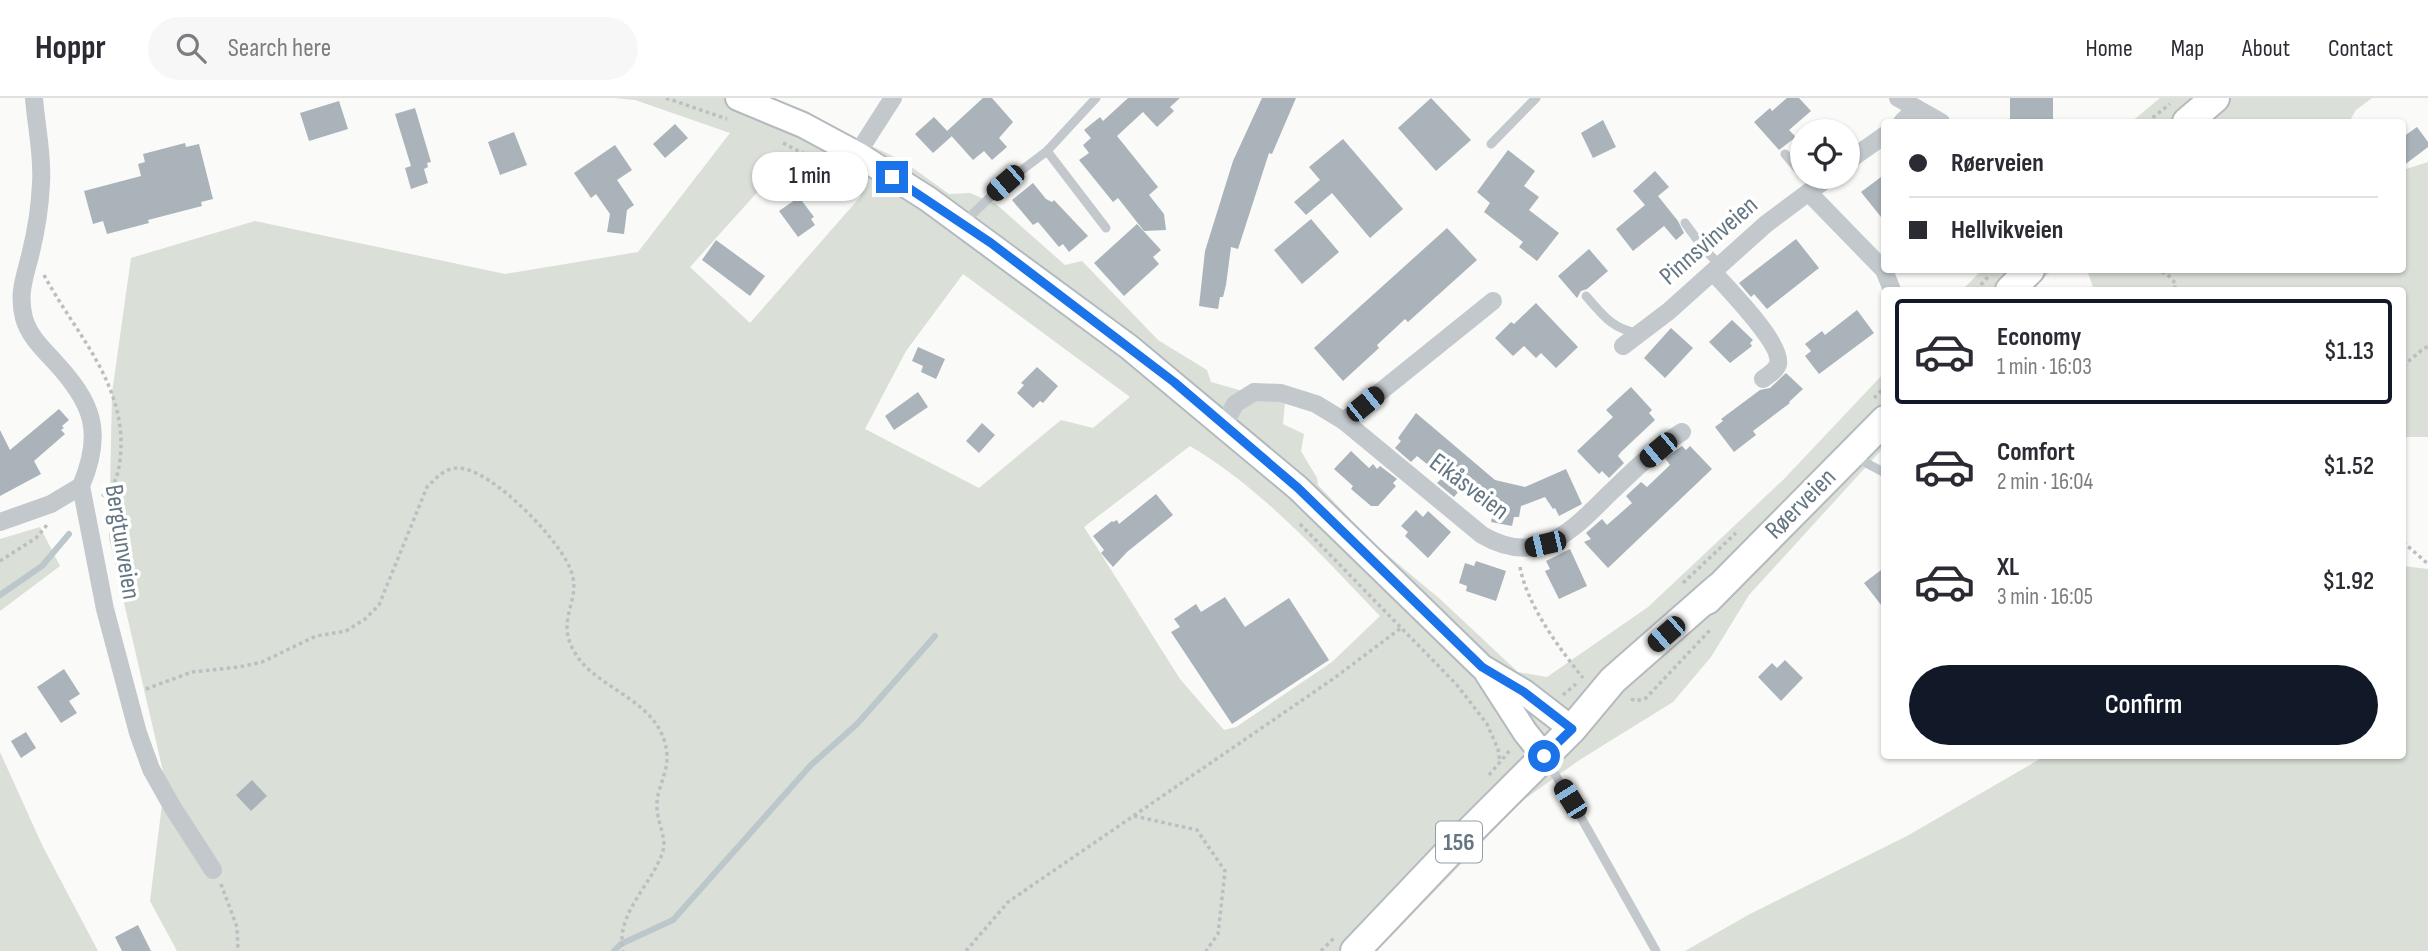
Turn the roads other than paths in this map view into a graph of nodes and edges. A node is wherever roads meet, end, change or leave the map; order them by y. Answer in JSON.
{"nodes":[{"id":1,"x":34,"y":98,"type":"edge"},
{"id":2,"x":892,"y":98,"type":"edge"},
{"id":3,"x":1096,"y":98,"type":"edge"},
{"id":4,"x":1535,"y":98,"type":"edge"},
{"id":5,"x":1898,"y":98,"type":"edge"},
{"id":6,"x":2215,"y":98,"type":"edge"},
{"id":7,"x":1916,"y":108,"type":"junction"},
{"id":8,"x":735,"y":110,"type":"edge"},
{"id":9,"x":2177,"y":114,"type":"edge"},
{"id":10,"x":1905,"y":119,"type":"edge"},
{"id":11,"x":1936,"y":119,"type":"edge"},
{"id":12,"x":1881,"y":138,"type":"edge"},
{"id":13,"x":1492,"y":144,"type":"dead end"},
{"id":14,"x":1047,"y":151,"type":"junction"},
{"id":15,"x":1860,"y":153,"type":"edge"},
{"id":16,"x":857,"y":154,"type":"junction"},
{"id":17,"x":1785,"y":154,"type":"dead end"},
{"id":18,"x":1790,"y":160,"type":"edge"},
{"id":19,"x":1802,"y":189,"type":"edge"},
{"id":20,"x":1813,"y":189,"type":"edge"},
{"id":21,"x":1685,"y":223,"type":"dead end"},
{"id":22,"x":962,"y":224,"type":"junction"},
{"id":23,"x":1106,"y":228,"type":"dead end"},
{"id":24,"x":1881,"y":267,"type":"edge"},
{"id":25,"x":1716,"y":269,"type":"junction"},
{"id":26,"x":2027,"y":273,"type":"edge"},
{"id":27,"x":2013,"y":287,"type":"edge"},
{"id":28,"x":1586,"y":296,"type":"dead end"},
{"id":29,"x":1493,"y":301,"type":"dead end"},
{"id":30,"x":1637,"y":333,"type":"junction"},
{"id":31,"x":1623,"y":346,"type":"dead end"},
{"id":32,"x":1763,"y":379,"type":"dead end"},
{"id":33,"x":1876,"y":413,"type":"edge"},
{"id":34,"x":1344,"y":421,"type":"junction"},
{"id":35,"x":1224,"y":425,"type":"junction"},
{"id":36,"x":1682,"y":432,"type":"dead end"},
{"id":37,"x":1851,"y":454,"type":"junction"},
{"id":38,"x":1881,"y":471,"type":"edge"},
{"id":39,"x":81,"y":486,"type":"junction"},
{"id":40,"x":0,"y":522,"type":"edge"},
{"id":41,"x":1482,"y":667,"type":"junction"},
{"id":42,"x":1572,"y":729,"type":"junction"},
{"id":43,"x":1544,"y":756,"type":"junction"},
{"id":44,"x":213,"y":870,"type":"road end"},
{"id":45,"x":1355,"y":951,"type":"edge"},
{"id":46,"x":1656,"y":951,"type":"edge"}],
"edges":[{"from":1,"to":39,"type":"street","name":"Bergtunveien"},
{"from":2,"to":16,"type":"street"},
{"from":3,"to":14,"type":"lane"},
{"from":4,"to":13,"type":"lane"},
{"from":5,"to":7,"type":"street"},
{"from":6,"to":9,"type":"main road"},
{"from":7,"to":10,"type":"street"},
{"from":7,"to":11,"type":"street"},
{"from":8,"to":16,"type":"main road"},
{"from":12,"to":15,"type":"street"},
{"from":14,"to":22,"type":"lane"},
{"from":14,"to":23,"type":"lane"},
{"from":16,"to":22,"type":"main road"},
{"from":17,"to":18,"type":"lane"},
{"from":19,"to":25,"type":"street","name":"Pinnsvinveien"},
{"from":20,"to":24,"type":"street"},
{"from":21,"to":25,"type":"lane"},
{"from":22,"to":35,"type":"main road"},
{"from":25,"to":30,"type":"street","name":"Pinnsvinveien"},
{"from":25,"to":32,"type":"street"},
{"from":26,"to":27,"type":"main road"},
{"from":28,"to":30,"type":"lane"},
{"from":29,"to":34,"type":"street"},
{"from":30,"to":31,"type":"street","name":"Pinnsvinveien"},
{"from":33,"to":37,"type":"main road","name":"Røerveien","number":"156"},
{"from":34,"to":35,"type":"street","name":"Eikåsveien"},
{"from":34,"to":36,"type":"street","name":"Eikåsveien"},
{"from":35,"to":41,"type":"main road"},
{"from":37,"to":38,"type":"lane"},
{"from":37,"to":42,"type":"main road","name":"Røerveien","number":"156"},
{"from":39,"to":40,"type":"street"},
{"from":39,"to":44,"type":"street","name":"Bergtunveien"},
{"from":41,"to":42,"type":"main road"},
{"from":41,"to":43,"type":"main road"},
{"from":42,"to":43,"type":"main road","name":"Røerveien","number":"156"},
{"from":43,"to":45,"type":"main road","number":"156"},
{"from":43,"to":46,"type":"lane"}]}
